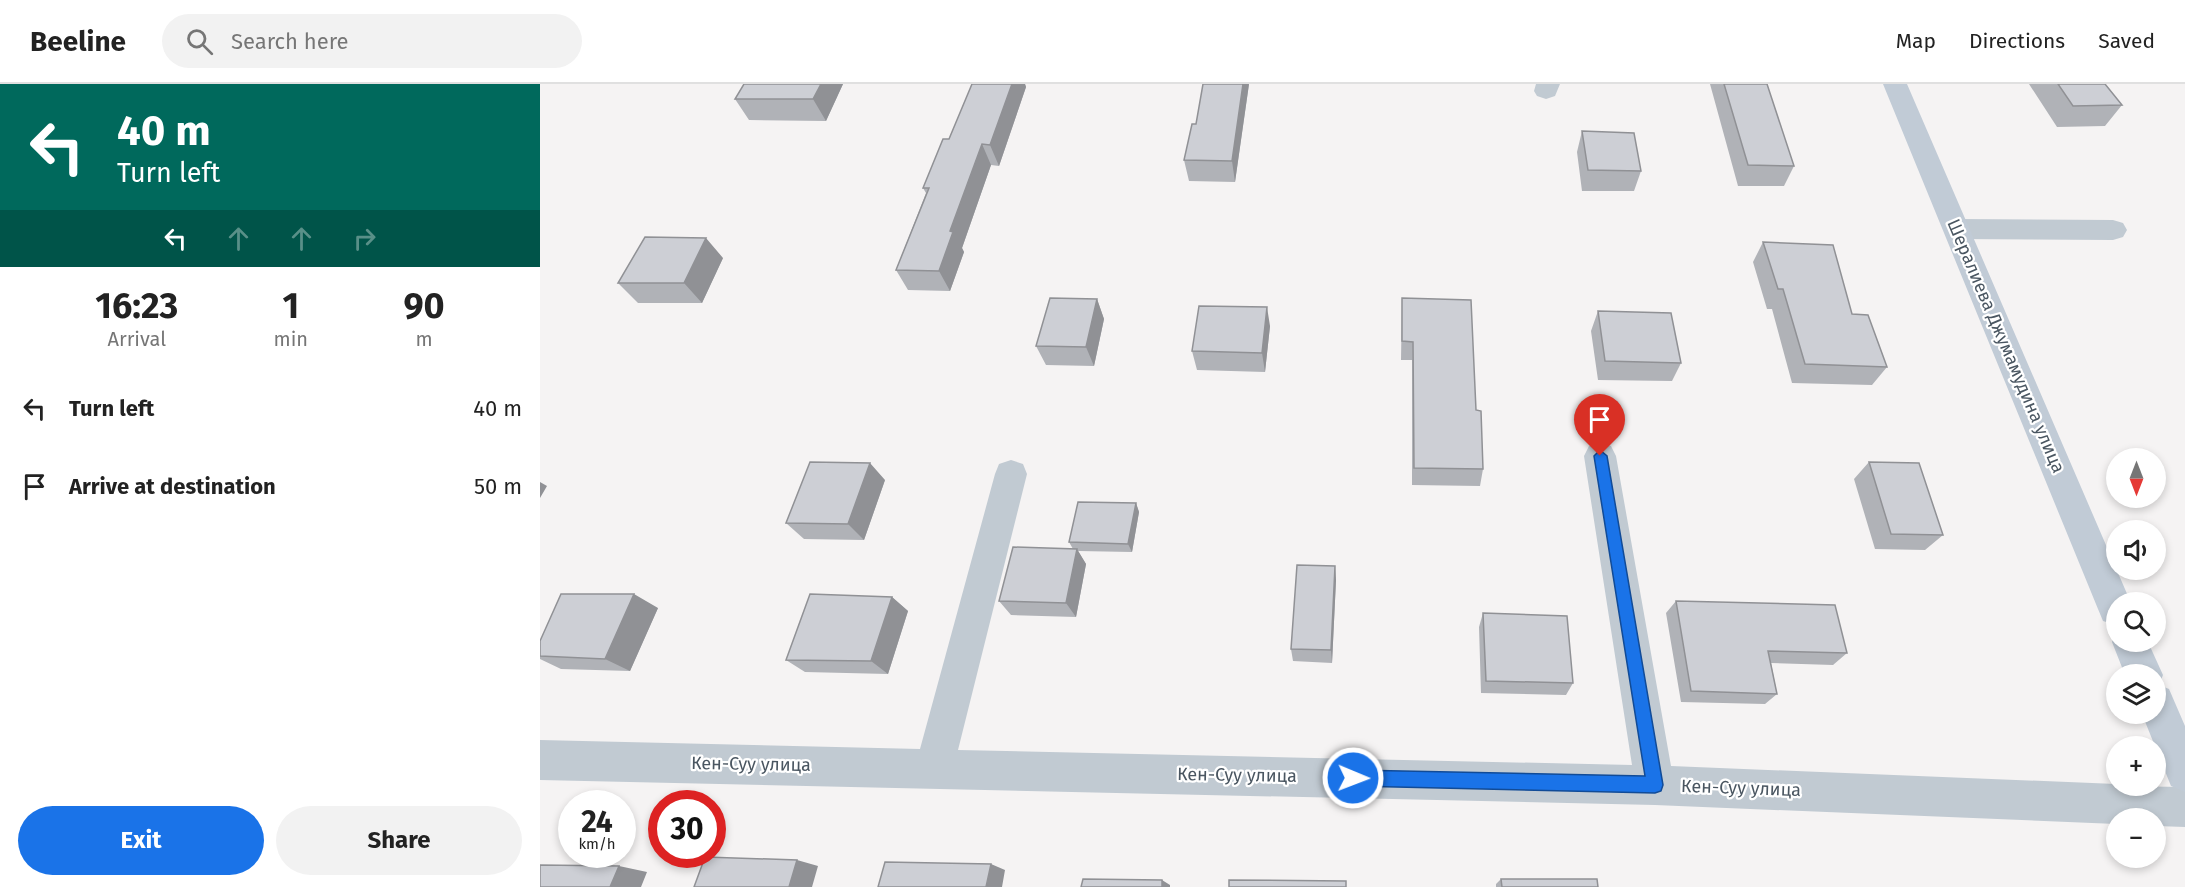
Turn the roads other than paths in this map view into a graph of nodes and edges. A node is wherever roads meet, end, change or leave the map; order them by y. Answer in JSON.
{"nodes":[{"id":1,"x":1895,"y":84,"type":"edge"},
{"id":2,"x":1957,"y":229,"type":"junction"},
{"id":3,"x":2113,"y":230,"type":"dead end"},
{"id":4,"x":1600,"y":456,"type":"dead end"},
{"id":5,"x":1011,"y":474,"type":"dead end"},
{"id":6,"x":2109,"y":592,"type":"edge"},
{"id":7,"x":2165,"y":724,"type":"edge"},
{"id":8,"x":540,"y":760,"type":"edge"},
{"id":9,"x":934,"y":768,"type":"junction"},
{"id":10,"x":2185,"y":772,"type":"edge"},
{"id":11,"x":1655,"y":785,"type":"junction"},
{"id":12,"x":2185,"y":807,"type":"edge"}],
"edges":[{"from":1,"to":2,"type":"street","name":"Шералиева Джумамудина улица"},
{"from":2,"to":3,"type":"street"},
{"from":2,"to":6,"type":"street","name":"Шералиева Джумамудина улица"},
{"from":4,"to":11,"type":"street"},
{"from":5,"to":9,"type":"street"},
{"from":7,"to":10,"type":"street"},
{"from":8,"to":9,"type":"street","name":"Кен-Суу улица"},
{"from":9,"to":11,"type":"street","name":"Кен-Суу улица"},
{"from":11,"to":12,"type":"street","name":"Кен-Суу улица"}]}
